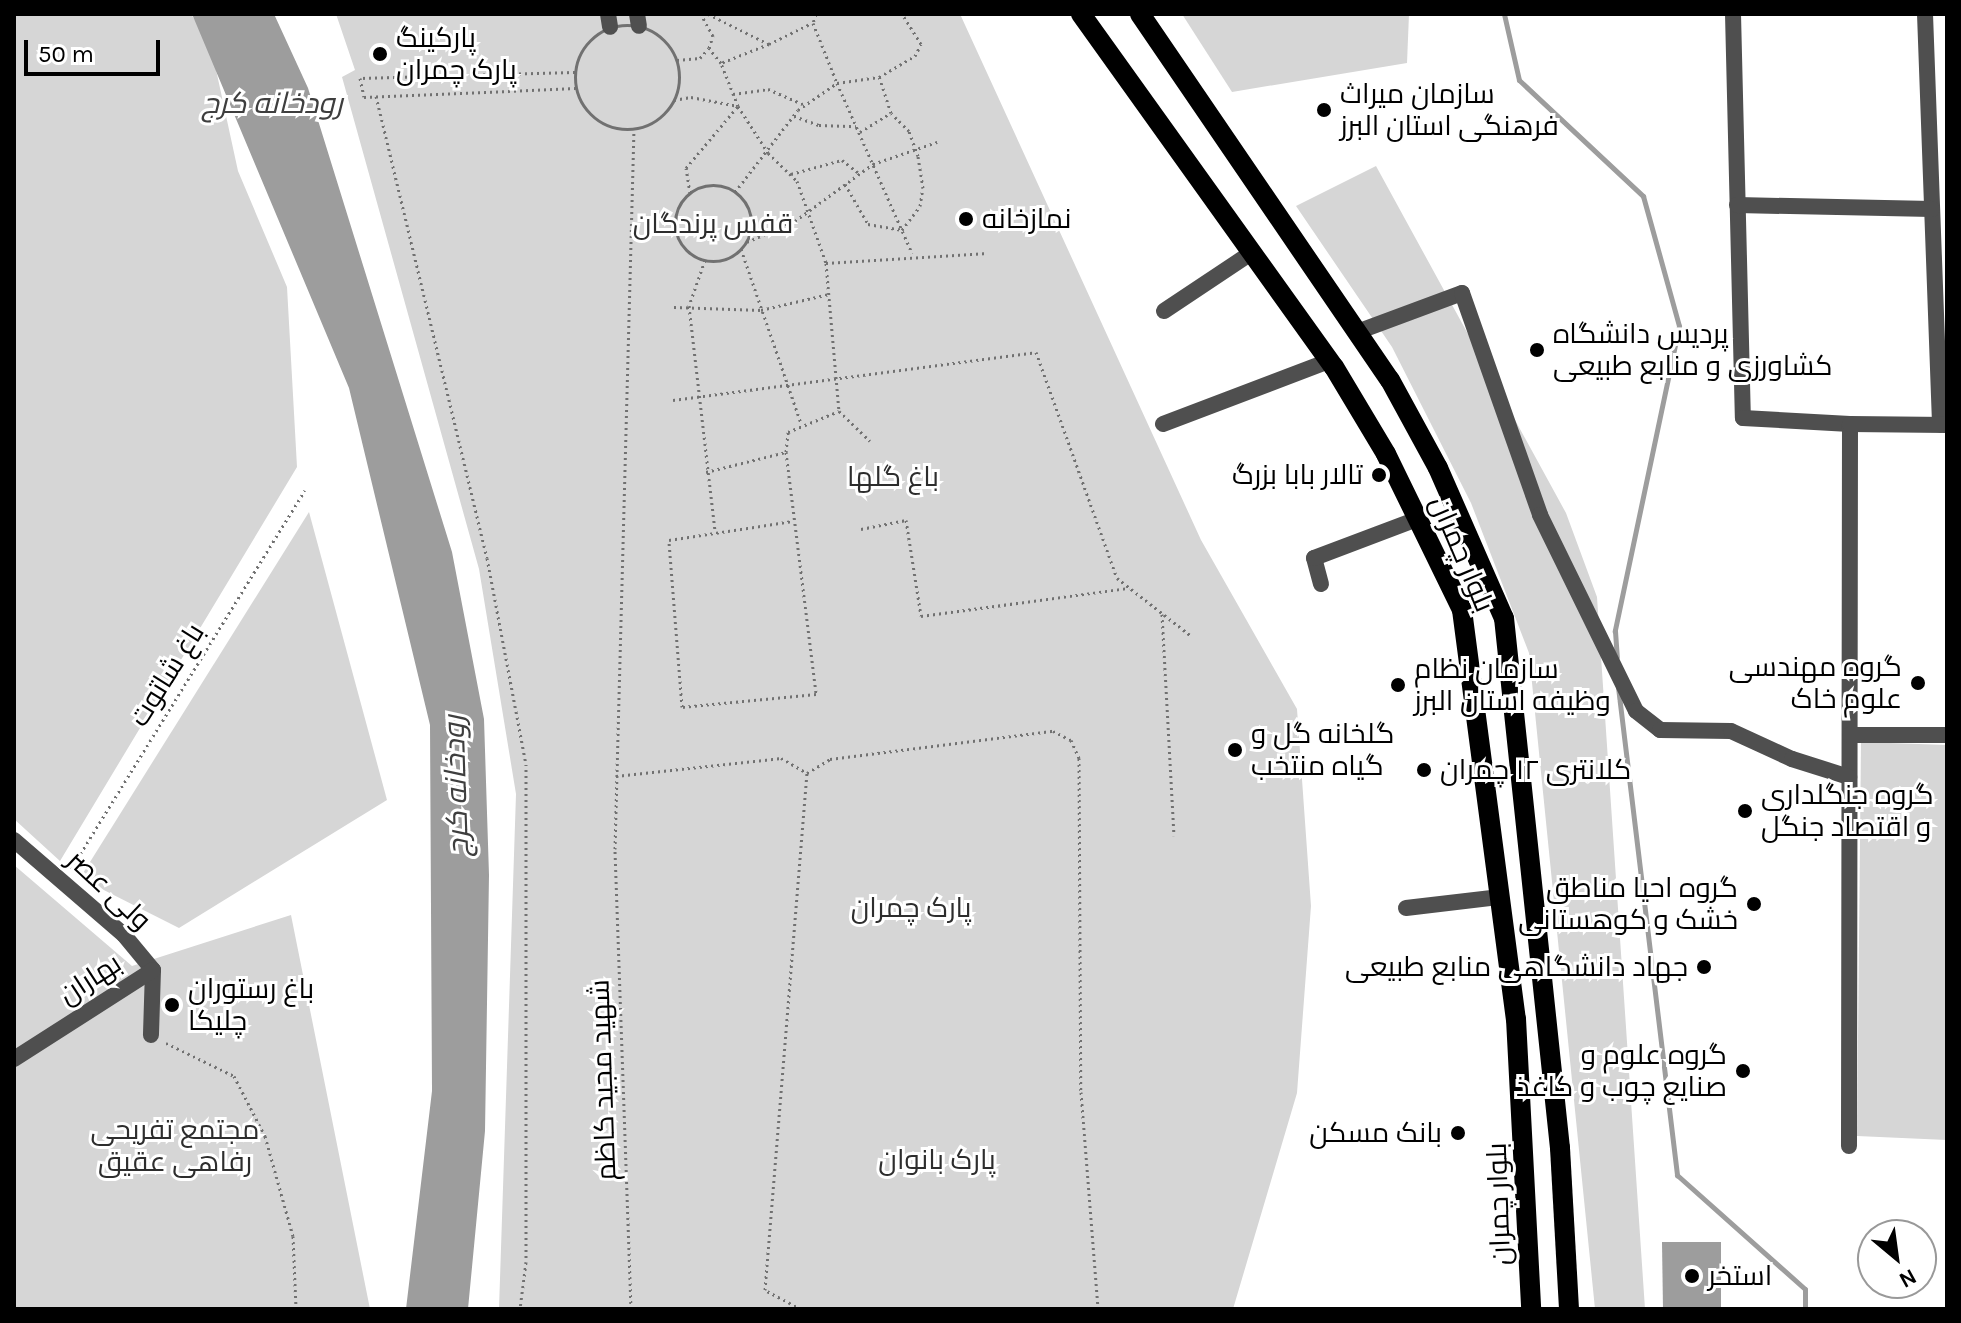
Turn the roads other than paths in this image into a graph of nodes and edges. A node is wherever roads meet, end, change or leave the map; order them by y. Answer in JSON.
{"nodes":[{"id":1,"x":1081,"y":14,"type":"edge"},
{"id":2,"x":1140,"y":14,"type":"edge"},
{"id":3,"x":1733,"y":14,"type":"edge"},
{"id":4,"x":1925,"y":14,"type":"edge"},
{"id":5,"x":1737,"y":205,"type":"junction"},
{"id":6,"x":1932,"y":209,"type":"junction"},
{"id":7,"x":1251,"y":253,"type":"junction"},
{"id":8,"x":1164,"y":311,"type":"dead end"},
{"id":9,"x":1357,"y":332,"type":"junction"},
{"id":10,"x":1329,"y":361,"type":"junction"},
{"id":11,"x":1163,"y":424,"type":"dead end"},
{"id":12,"x":1850,"y":424,"type":"junction"},
{"id":13,"x":1944,"y":425,"type":"edge"},
{"id":14,"x":1417,"y":519,"type":"junction"},
{"id":15,"x":1321,"y":584,"type":"dead end"},
{"id":16,"x":1850,"y":735,"type":"junction"},
{"id":17,"x":1947,"y":735,"type":"edge"},
{"id":18,"x":1849,"y":777,"type":"junction"},
{"id":19,"x":14,"y":840,"type":"edge"},
{"id":20,"x":1500,"y":897,"type":"junction"},
{"id":21,"x":1406,"y":908,"type":"dead end"},
{"id":22,"x":153,"y":970,"type":"junction"},
{"id":23,"x":151,"y":1035,"type":"road end"},
{"id":24,"x":14,"y":1059,"type":"edge"},
{"id":25,"x":1849,"y":1146,"type":"dead end"},
{"id":26,"x":1531,"y":1309,"type":"edge"},
{"id":27,"x":1569,"y":1309,"type":"edge"}],
"edges":[{"from":1,"to":7,"type":"main road","name":"بلوار چمران"},
{"from":2,"to":9,"type":"main road","name":"بلوار چمران"},
{"from":3,"to":5,"type":"street"},
{"from":4,"to":6,"type":"street"},
{"from":5,"to":6,"type":"street"},
{"from":5,"to":12,"type":"street"},
{"from":6,"to":13,"type":"street"},
{"from":7,"to":8,"type":"street"},
{"from":7,"to":10,"type":"main road","name":"بلوار چمران"},
{"from":9,"to":18,"type":"street"},
{"from":9,"to":27,"type":"main road","name":"بلوار چمران"},
{"from":10,"to":11,"type":"street"},
{"from":10,"to":14,"type":"main road","name":"بلوار چمران"},
{"from":12,"to":13,"type":"street"},
{"from":12,"to":16,"type":"street"},
{"from":14,"to":15,"type":"street"},
{"from":14,"to":20,"type":"main road","name":"بلوار چمران"},
{"from":16,"to":17,"type":"street"},
{"from":16,"to":18,"type":"street"},
{"from":18,"to":25,"type":"street"},
{"from":19,"to":22,"type":"street","name":"ولی عصر"},
{"from":20,"to":21,"type":"street"},
{"from":20,"to":26,"type":"main road","name":"بلوار چمران"},
{"from":22,"to":23,"type":"street","name":"ولی عصر"},
{"from":22,"to":24,"type":"street","name":"بهاران"}]}
